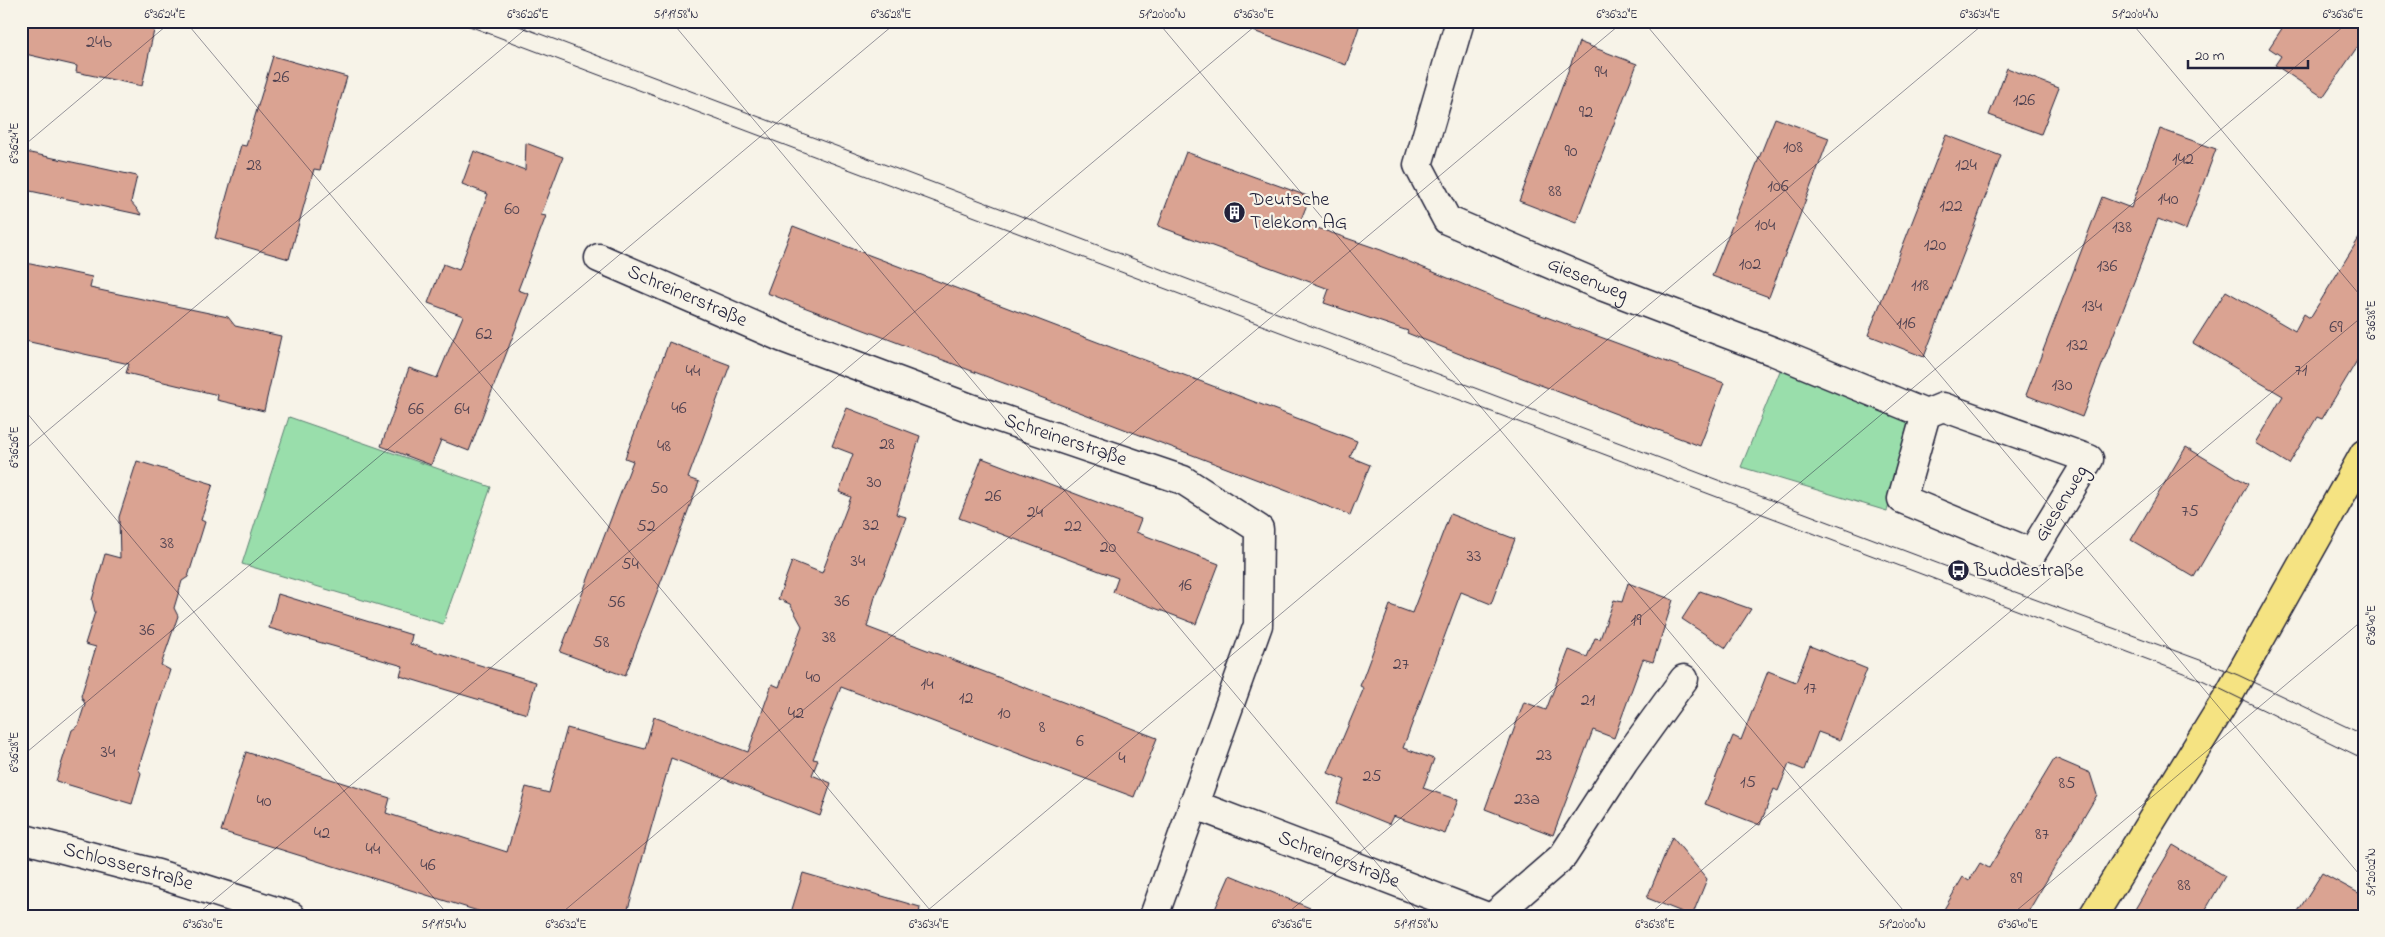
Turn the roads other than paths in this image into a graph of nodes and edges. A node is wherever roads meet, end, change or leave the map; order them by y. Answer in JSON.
{"nodes":[{"id":1,"x":1460,"y":21,"type":"edge"},
{"id":2,"x":599,"y":258,"type":"dead end"},
{"id":3,"x":1926,"y":414,"type":"junction"},
{"id":4,"x":2364,"y":454,"type":"edge"},
{"id":5,"x":1684,"y":679,"type":"dead end"},
{"id":6,"x":1193,"y":804,"type":"junction"},
{"id":7,"x":21,"y":838,"type":"edge"},
{"id":8,"x":249,"y":910,"type":"edge"},
{"id":9,"x":291,"y":916,"type":"edge"},
{"id":10,"x":1154,"y":916,"type":"edge"},
{"id":11,"x":1485,"y":916,"type":"edge"},
{"id":12,"x":1494,"y":916,"type":"edge"},
{"id":13,"x":2093,"y":916,"type":"edge"}],
"edges":[{"from":1,"to":3,"type":"street","name":"Giesenweg"},
{"from":2,"to":6,"type":"street","name":"Schreinerstraße"},
{"from":3,"to":3,"type":"street","name":"Giesenweg"},
{"from":4,"to":13,"type":"main road"},
{"from":5,"to":12,"type":"street"},
{"from":6,"to":10,"type":"street","name":"Schreinerstraße"},
{"from":6,"to":11,"type":"street","name":"Schreinerstraße"},
{"from":7,"to":8,"type":"street","name":"Schlosserstraße"},
{"from":8,"to":9,"type":"street","name":"Schlosserstraße"}]}
